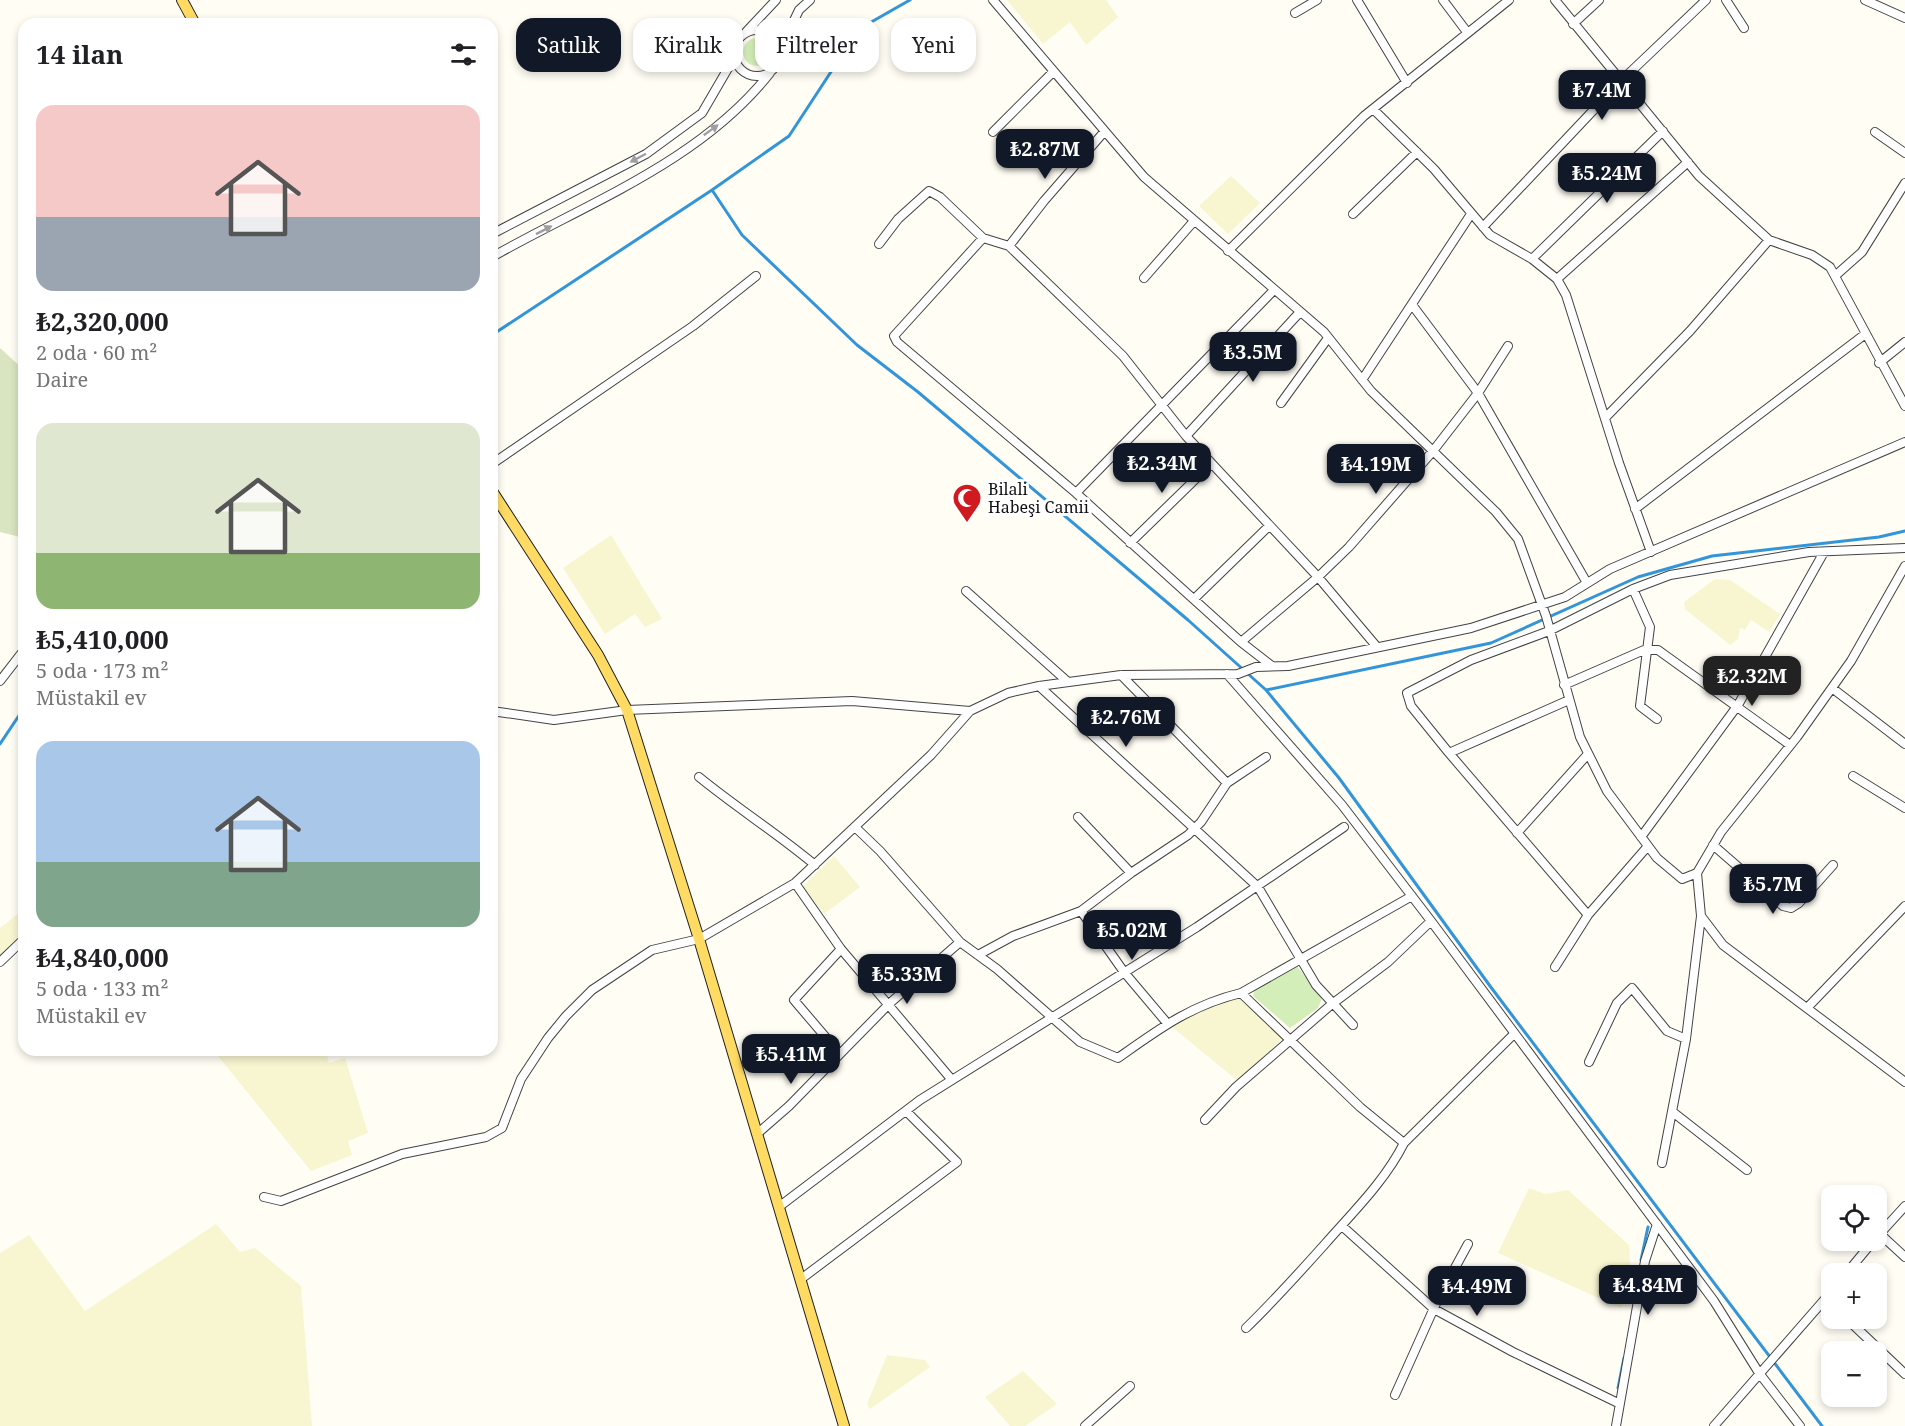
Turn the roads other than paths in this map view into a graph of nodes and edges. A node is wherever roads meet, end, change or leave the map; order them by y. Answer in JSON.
{"nodes":[{"id":1,"x":182,"y":0,"type":"edge"},
{"id":2,"x":776,"y":0,"type":"edge"},
{"id":3,"x":810,"y":0,"type":"edge"},
{"id":4,"x":993,"y":0,"type":"edge"},
{"id":5,"x":1317,"y":0,"type":"edge"},
{"id":6,"x":1357,"y":0,"type":"edge"},
{"id":7,"x":1443,"y":0,"type":"edge"},
{"id":8,"x":1509,"y":0,"type":"edge"},
{"id":9,"x":1555,"y":0,"type":"edge"},
{"id":10,"x":1599,"y":0,"type":"edge"},
{"id":11,"x":1706,"y":0,"type":"edge"},
{"id":12,"x":1726,"y":0,"type":"edge"},
{"id":13,"x":1865,"y":0,"type":"edge"},
{"id":14,"x":1295,"y":13,"type":"dead end"},
{"id":15,"x":192,"y":18,"type":"edge"},
{"id":16,"x":795,"y":18,"type":"edge"},
{"id":17,"x":1905,"y":18,"type":"edge"},
{"id":18,"x":1573,"y":24,"type":"junction"},
{"id":19,"x":1744,"y":28,"type":"dead end"},
{"id":20,"x":755,"y":32,"type":"edge"},
{"id":21,"x":1467,"y":32,"type":"junction"},
{"id":22,"x":746,"y":33,"type":"junction"},
{"id":23,"x":743,"y":36,"type":"edge"},
{"id":24,"x":743,"y":71,"type":"edge"},
{"id":25,"x":726,"y":72,"type":"edge"},
{"id":26,"x":1053,"y":72,"type":"junction"},
{"id":27,"x":770,"y":73,"type":"joint"},
{"id":28,"x":1621,"y":81,"type":"junction"},
{"id":29,"x":1407,"y":83,"type":"junction"},
{"id":30,"x":1373,"y":109,"type":"junction"},
{"id":31,"x":1663,"y":131,"type":"junction"},
{"id":32,"x":993,"y":132,"type":"dead end"},
{"id":33,"x":1104,"y":132,"type":"junction"},
{"id":34,"x":1875,"y":132,"type":"dead end"},
{"id":35,"x":1417,"y":152,"type":"junction"},
{"id":36,"x":1905,"y":153,"type":"edge"},
{"id":37,"x":1688,"y":162,"type":"junction"},
{"id":38,"x":1905,"y":183,"type":"edge"},
{"id":39,"x":1353,"y":214,"type":"dead end"},
{"id":40,"x":1471,"y":214,"type":"junction"},
{"id":41,"x":1194,"y":221,"type":"junction"},
{"id":42,"x":1483,"y":227,"type":"junction"},
{"id":43,"x":498,"y":231,"type":"edge"},
{"id":44,"x":983,"y":238,"type":"junction"},
{"id":45,"x":1768,"y":240,"type":"junction"},
{"id":46,"x":879,"y":244,"type":"dead end"},
{"id":47,"x":1009,"y":246,"type":"junction"},
{"id":48,"x":1228,"y":251,"type":"junction"},
{"id":49,"x":498,"y":254,"type":"edge"},
{"id":50,"x":1532,"y":259,"type":"junction"},
{"id":51,"x":756,"y":276,"type":"dead end"},
{"id":52,"x":1835,"y":276,"type":"junction"},
{"id":53,"x":1143,"y":278,"type":"dead end"},
{"id":54,"x":1557,"y":279,"type":"junction"},
{"id":55,"x":1274,"y":290,"type":"junction"},
{"id":56,"x":1413,"y":306,"type":"junction"},
{"id":57,"x":1300,"y":312,"type":"junction"},
{"id":58,"x":1864,"y":334,"type":"junction"},
{"id":59,"x":1328,"y":338,"type":"junction"},
{"id":60,"x":1905,"y":342,"type":"edge"},
{"id":61,"x":1508,"y":346,"type":"dead end"},
{"id":62,"x":1879,"y":363,"type":"junction"},
{"id":63,"x":1362,"y":380,"type":"junction"},
{"id":64,"x":1478,"y":393,"type":"junction"},
{"id":65,"x":1281,"y":403,"type":"dead end"},
{"id":66,"x":1905,"y":406,"type":"edge"},
{"id":67,"x":1161,"y":407,"type":"junction"},
{"id":68,"x":1605,"y":418,"type":"junction"},
{"id":69,"x":1186,"y":436,"type":"junction"},
{"id":70,"x":1905,"y":442,"type":"edge"},
{"id":71,"x":1433,"y":451,"type":"junction"},
{"id":72,"x":498,"y":460,"type":"edge"},
{"id":73,"x":1211,"y":464,"type":"junction"},
{"id":74,"x":1076,"y":493,"type":"junction"},
{"id":75,"x":498,"y":500,"type":"edge"},
{"id":76,"x":1635,"y":508,"type":"junction"},
{"id":77,"x":1269,"y":526,"type":"junction"},
{"id":78,"x":1130,"y":543,"type":"junction"},
{"id":79,"x":1905,"y":548,"type":"edge"},
{"id":80,"x":1651,"y":552,"type":"junction"},
{"id":81,"x":1824,"y":552,"type":"junction"},
{"id":82,"x":1905,"y":566,"type":"edge"},
{"id":83,"x":1318,"y":577,"type":"junction"},
{"id":84,"x":1587,"y":583,"type":"junction"},
{"id":85,"x":1633,"y":589,"type":"junction"},
{"id":86,"x":966,"y":591,"type":"dead end"},
{"id":87,"x":1194,"y":599,"type":"junction"},
{"id":88,"x":1542,"y":606,"type":"junction"},
{"id":89,"x":1547,"y":623,"type":"junction"},
{"id":90,"x":1241,"y":642,"type":"junction"},
{"id":91,"x":1377,"y":647,"type":"junction"},
{"id":92,"x":1649,"y":650,"type":"junction"},
{"id":93,"x":18,"y":658,"type":"edge"},
{"id":94,"x":1272,"y":666,"type":"junction"},
{"id":95,"x":1227,"y":674,"type":"junction"},
{"id":96,"x":1121,"y":675,"type":"junction"},
{"id":97,"x":0,"y":681,"type":"edge"},
{"id":98,"x":1068,"y":682,"type":"junction"},
{"id":99,"x":1564,"y":685,"type":"junction"},
{"id":100,"x":1039,"y":686,"type":"junction"},
{"id":101,"x":1832,"y":688,"type":"junction"},
{"id":102,"x":1569,"y":700,"type":"junction"},
{"id":103,"x":1738,"y":705,"type":"junction"},
{"id":104,"x":627,"y":710,"type":"junction"},
{"id":105,"x":970,"y":711,"type":"junction"},
{"id":106,"x":498,"y":712,"type":"edge"},
{"id":107,"x":1657,"y":719,"type":"dead end"},
{"id":108,"x":1905,"y":744,"type":"edge"},
{"id":109,"x":1790,"y":745,"type":"junction"},
{"id":110,"x":1449,"y":753,"type":"junction"},
{"id":111,"x":1588,"y":754,"type":"junction"},
{"id":112,"x":1266,"y":757,"type":"dead end"},
{"id":113,"x":1853,"y":776,"type":"dead end"},
{"id":114,"x":699,"y":777,"type":"dead end"},
{"id":115,"x":1227,"y":783,"type":"junction"},
{"id":116,"x":1905,"y":808,"type":"edge"},
{"id":117,"x":1078,"y":818,"type":"dead end"},
{"id":118,"x":855,"y":827,"type":"junction"},
{"id":119,"x":1344,"y":827,"type":"dead end"},
{"id":120,"x":1193,"y":830,"type":"junction"},
{"id":121,"x":1517,"y":833,"type":"junction"},
{"id":122,"x":1641,"y":837,"type":"junction"},
{"id":123,"x":1713,"y":845,"type":"junction"},
{"id":124,"x":1648,"y":846,"type":"junction"},
{"id":125,"x":815,"y":865,"type":"junction"},
{"id":126,"x":1833,"y":866,"type":"dead end"},
{"id":127,"x":1131,"y":873,"type":"junction"},
{"id":128,"x":1697,"y":873,"type":"junction"},
{"id":129,"x":795,"y":883,"type":"junction"},
{"id":130,"x":1258,"y":887,"type":"junction"},
{"id":131,"x":1412,"y":896,"type":"junction"},
{"id":132,"x":1905,"y":906,"type":"edge"},
{"id":133,"x":1081,"y":911,"type":"junction"},
{"id":134,"x":1587,"y":915,"type":"junction"},
{"id":135,"x":1701,"y":916,"type":"junction"},
{"id":136,"x":1431,"y":921,"type":"junction"},
{"id":137,"x":699,"y":939,"type":"junction"},
{"id":138,"x":960,"y":942,"type":"junction"},
{"id":139,"x":18,"y":945,"type":"edge"},
{"id":140,"x":841,"y":949,"type":"junction"},
{"id":141,"x":978,"y":954,"type":"junction"},
{"id":142,"x":1299,"y":959,"type":"junction"},
{"id":143,"x":0,"y":962,"type":"edge"},
{"id":144,"x":1556,"y":967,"type":"dead end"},
{"id":145,"x":1124,"y":972,"type":"junction"},
{"id":146,"x":1241,"y":993,"type":"junction"},
{"id":147,"x":890,"y":1003,"type":"junction"},
{"id":148,"x":1332,"y":1004,"type":"junction"},
{"id":149,"x":1807,"y":1008,"type":"junction"},
{"id":150,"x":1052,"y":1018,"type":"junction"},
{"id":151,"x":1167,"y":1023,"type":"junction"},
{"id":152,"x":1353,"y":1025,"type":"dead end"},
{"id":153,"x":1514,"y":1034,"type":"junction"},
{"id":154,"x":1686,"y":1039,"type":"junction"},
{"id":155,"x":1289,"y":1041,"type":"junction"},
{"id":156,"x":840,"y":1054,"type":"junction"},
{"id":157,"x":1590,"y":1062,"type":"dead end"},
{"id":158,"x":952,"y":1080,"type":"junction"},
{"id":159,"x":1905,"y":1082,"type":"edge"},
{"id":160,"x":906,"y":1111,"type":"junction"},
{"id":161,"x":1674,"y":1113,"type":"junction"},
{"id":162,"x":1205,"y":1120,"type":"dead end"},
{"id":163,"x":758,"y":1133,"type":"junction"},
{"id":164,"x":1404,"y":1143,"type":"junction"},
{"id":165,"x":1662,"y":1163,"type":"dead end"},
{"id":166,"x":1747,"y":1170,"type":"dead end"},
{"id":167,"x":264,"y":1197,"type":"dead end"},
{"id":168,"x":780,"y":1206,"type":"junction"},
{"id":169,"x":1905,"y":1206,"type":"edge"},
{"id":170,"x":1656,"y":1224,"type":"junction"},
{"id":171,"x":1342,"y":1226,"type":"junction"},
{"id":172,"x":1887,"y":1226,"type":"edge"},
{"id":173,"x":1468,"y":1244,"type":"dead end"},
{"id":174,"x":1887,"y":1244,"type":"edge"},
{"id":175,"x":1865,"y":1251,"type":"edge"},
{"id":176,"x":1905,"y":1257,"type":"edge"},
{"id":177,"x":1855,"y":1263,"type":"edge"},
{"id":178,"x":801,"y":1279,"type":"junction"},
{"id":179,"x":1434,"y":1309,"type":"junction"},
{"id":180,"x":1821,"y":1309,"type":"edge"},
{"id":181,"x":1246,"y":1328,"type":"dead end"},
{"id":182,"x":1858,"y":1329,"type":"edge"},
{"id":183,"x":1762,"y":1370,"type":"junction"},
{"id":184,"x":1905,"y":1374,"type":"edge"},
{"id":185,"x":1130,"y":1386,"type":"dead end"},
{"id":186,"x":1395,"y":1395,"type":"dead end"},
{"id":187,"x":1618,"y":1403,"type":"junction"},
{"id":188,"x":844,"y":1426,"type":"edge"},
{"id":189,"x":1084,"y":1426,"type":"edge"},
{"id":190,"x":1616,"y":1426,"type":"edge"},
{"id":191,"x":1714,"y":1426,"type":"edge"},
{"id":192,"x":1800,"y":1426,"type":"edge"}],
"edges":[{"from":1,"to":15,"type":"main road"},
{"from":2,"to":22,"type":"street"},
{"from":3,"to":16,"type":"street"},
{"from":4,"to":26,"type":"street"},
{"from":5,"to":14,"type":"street"},
{"from":6,"to":29,"type":"street"},
{"from":7,"to":21,"type":"street"},
{"from":8,"to":21,"type":"street"},
{"from":9,"to":18,"type":"street"},
{"from":10,"to":18,"type":"street"},
{"from":11,"to":28,"type":"street"},
{"from":12,"to":19,"type":"street"},
{"from":13,"to":17,"type":"street"},
{"from":18,"to":28,"type":"street"},
{"from":20,"to":22,"type":"street"},
{"from":21,"to":29,"type":"street"},
{"from":22,"to":23,"type":"street"},
{"from":24,"to":27,"type":"street"},
{"from":25,"to":43,"type":"street","one_way":true},
{"from":26,"to":32,"type":"street"},
{"from":26,"to":33,"type":"street"},
{"from":49,"to":27,"type":"street","one_way":true},
{"from":28,"to":31,"type":"street"},
{"from":28,"to":42,"type":"street"},
{"from":29,"to":30,"type":"street"},
{"from":30,"to":35,"type":"street"},
{"from":30,"to":48,"type":"street"},
{"from":31,"to":37,"type":"street"},
{"from":31,"to":50,"type":"street"},
{"from":33,"to":41,"type":"street"},
{"from":33,"to":47,"type":"street"},
{"from":34,"to":36,"type":"street"},
{"from":35,"to":39,"type":"street"},
{"from":35,"to":40,"type":"street"},
{"from":37,"to":45,"type":"street"},
{"from":37,"to":54,"type":"street"},
{"from":38,"to":52,"type":"street"},
{"from":40,"to":42,"type":"street"},
{"from":40,"to":56,"type":"street"},
{"from":41,"to":48,"type":"street"},
{"from":41,"to":53,"type":"street"},
{"from":42,"to":50,"type":"street"},
{"from":44,"to":46,"type":"street"},
{"from":44,"to":47,"type":"street"},
{"from":44,"to":74,"type":"street"},
{"from":45,"to":52,"type":"street"},
{"from":45,"to":68,"type":"street"},
{"from":47,"to":67,"type":"street"},
{"from":48,"to":55,"type":"street"},
{"from":50,"to":54,"type":"street"},
{"from":51,"to":72,"type":"street"},
{"from":52,"to":58,"type":"street"},
{"from":54,"to":68,"type":"street"},
{"from":55,"to":57,"type":"street"},
{"from":55,"to":67,"type":"street"},
{"from":56,"to":63,"type":"street"},
{"from":56,"to":64,"type":"street"},
{"from":57,"to":59,"type":"street"},
{"from":57,"to":69,"type":"street"},
{"from":58,"to":62,"type":"street"},
{"from":58,"to":76,"type":"street"},
{"from":59,"to":63,"type":"street"},
{"from":59,"to":65,"type":"street"},
{"from":60,"to":62,"type":"street"},
{"from":61,"to":64,"type":"street"},
{"from":62,"to":66,"type":"street"},
{"from":63,"to":71,"type":"street"},
{"from":64,"to":71,"type":"street"},
{"from":64,"to":84,"type":"street"},
{"from":67,"to":69,"type":"street"},
{"from":67,"to":74,"type":"street"},
{"from":68,"to":76,"type":"street"},
{"from":69,"to":73,"type":"street"},
{"from":70,"to":80,"type":"street"},
{"from":71,"to":83,"type":"street"},
{"from":71,"to":88,"type":"street"},
{"from":73,"to":77,"type":"street"},
{"from":73,"to":78,"type":"street"},
{"from":74,"to":78,"type":"street"},
{"from":75,"to":104,"type":"main road"},
{"from":76,"to":80,"type":"street"},
{"from":77,"to":83,"type":"street"},
{"from":77,"to":87,"type":"street"},
{"from":78,"to":87,"type":"street"},
{"from":79,"to":81,"type":"street"},
{"from":80,"to":84,"type":"street"},
{"from":81,"to":85,"type":"street"},
{"from":81,"to":103,"type":"street"},
{"from":82,"to":101,"type":"street"},
{"from":83,"to":90,"type":"street"},
{"from":83,"to":91,"type":"street"},
{"from":84,"to":88,"type":"street"},
{"from":85,"to":89,"type":"street"},
{"from":85,"to":92,"type":"street"},
{"from":86,"to":98,"type":"street"},
{"from":87,"to":90,"type":"street"},
{"from":88,"to":89,"type":"street"},
{"from":88,"to":91,"type":"street"},
{"from":89,"to":99,"type":"street"},
{"from":89,"to":110,"type":"street"},
{"from":90,"to":94,"type":"street"},
{"from":91,"to":94,"type":"street"},
{"from":92,"to":99,"type":"street"},
{"from":92,"to":103,"type":"street"},
{"from":92,"to":107,"type":"street"},
{"from":93,"to":97,"type":"street"},
{"from":94,"to":95,"type":"street"},
{"from":95,"to":96,"type":"street"},
{"from":95,"to":131,"type":"street"},
{"from":96,"to":98,"type":"street"},
{"from":96,"to":115,"type":"street"},
{"from":98,"to":100,"type":"street"},
{"from":99,"to":102,"type":"street"},
{"from":100,"to":105,"type":"street"},
{"from":100,"to":120,"type":"street"},
{"from":101,"to":108,"type":"street"},
{"from":101,"to":109,"type":"street"},
{"from":102,"to":110,"type":"street"},
{"from":102,"to":111,"type":"street"},
{"from":103,"to":109,"type":"street"},
{"from":103,"to":122,"type":"street"},
{"from":104,"to":105,"type":"street"},
{"from":104,"to":106,"type":"street"},
{"from":104,"to":137,"type":"main road"},
{"from":105,"to":118,"type":"street"},
{"from":109,"to":123,"type":"street"},
{"from":110,"to":121,"type":"street"},
{"from":111,"to":121,"type":"street"},
{"from":111,"to":122,"type":"street"},
{"from":112,"to":115,"type":"street"},
{"from":113,"to":116,"type":"street"},
{"from":114,"to":125,"type":"street"},
{"from":115,"to":120,"type":"street"},
{"from":117,"to":127,"type":"street"},
{"from":118,"to":125,"type":"street"},
{"from":118,"to":138,"type":"street"},
{"from":119,"to":130,"type":"street"},
{"from":120,"to":127,"type":"street"},
{"from":120,"to":130,"type":"street"},
{"from":121,"to":134,"type":"street"},
{"from":122,"to":124,"type":"street"},
{"from":123,"to":126,"type":"street"},
{"from":123,"to":128,"type":"street"},
{"from":124,"to":128,"type":"street"},
{"from":124,"to":134,"type":"street"},
{"from":125,"to":129,"type":"street"},
{"from":127,"to":133,"type":"street"},
{"from":128,"to":135,"type":"street"},
{"from":129,"to":137,"type":"street"},
{"from":129,"to":140,"type":"street"},
{"from":130,"to":142,"type":"street"},
{"from":130,"to":145,"type":"street"},
{"from":131,"to":136,"type":"street"},
{"from":131,"to":142,"type":"street"},
{"from":132,"to":149,"type":"street"},
{"from":133,"to":141,"type":"street"},
{"from":133,"to":145,"type":"street"},
{"from":134,"to":144,"type":"street"},
{"from":135,"to":149,"type":"street"},
{"from":135,"to":154,"type":"street"},
{"from":136,"to":148,"type":"street"},
{"from":136,"to":153,"type":"street"},
{"from":137,"to":163,"type":"main road"},
{"from":137,"to":167,"type":"street"},
{"from":138,"to":141,"type":"street"},
{"from":138,"to":147,"type":"street"},
{"from":139,"to":143,"type":"street"},
{"from":140,"to":147,"type":"street"},
{"from":140,"to":156,"type":"street"},
{"from":141,"to":150,"type":"street"},
{"from":142,"to":146,"type":"street"},
{"from":142,"to":148,"type":"street"},
{"from":145,"to":150,"type":"street"},
{"from":145,"to":151,"type":"street"},
{"from":146,"to":151,"type":"street"},
{"from":146,"to":155,"type":"street"},
{"from":147,"to":156,"type":"street"},
{"from":147,"to":158,"type":"street"},
{"from":148,"to":152,"type":"street"},
{"from":148,"to":155,"type":"street"},
{"from":149,"to":159,"type":"street"},
{"from":150,"to":151,"type":"street"},
{"from":150,"to":158,"type":"street"},
{"from":153,"to":164,"type":"street"},
{"from":153,"to":170,"type":"street"},
{"from":154,"to":157,"type":"street"},
{"from":154,"to":161,"type":"street"},
{"from":155,"to":162,"type":"street"},
{"from":155,"to":164,"type":"street"},
{"from":156,"to":163,"type":"street"},
{"from":158,"to":160,"type":"street"},
{"from":160,"to":168,"type":"street"},
{"from":160,"to":178,"type":"street"},
{"from":161,"to":165,"type":"street"},
{"from":161,"to":166,"type":"street"},
{"from":163,"to":168,"type":"main road"},
{"from":164,"to":171,"type":"street"},
{"from":168,"to":178,"type":"main road"},
{"from":169,"to":172,"type":"street"},
{"from":170,"to":183,"type":"street"},
{"from":170,"to":187,"type":"street"},
{"from":171,"to":179,"type":"street"},
{"from":171,"to":181,"type":"street"},
{"from":173,"to":179,"type":"street"},
{"from":174,"to":176,"type":"street"},
{"from":175,"to":177,"type":"street"},
{"from":178,"to":188,"type":"main road"},
{"from":179,"to":186,"type":"street"},
{"from":179,"to":187,"type":"street"},
{"from":180,"to":183,"type":"street"},
{"from":182,"to":184,"type":"street"},
{"from":183,"to":191,"type":"street"},
{"from":183,"to":192,"type":"street"},
{"from":185,"to":189,"type":"street"},
{"from":187,"to":190,"type":"street"}]}
